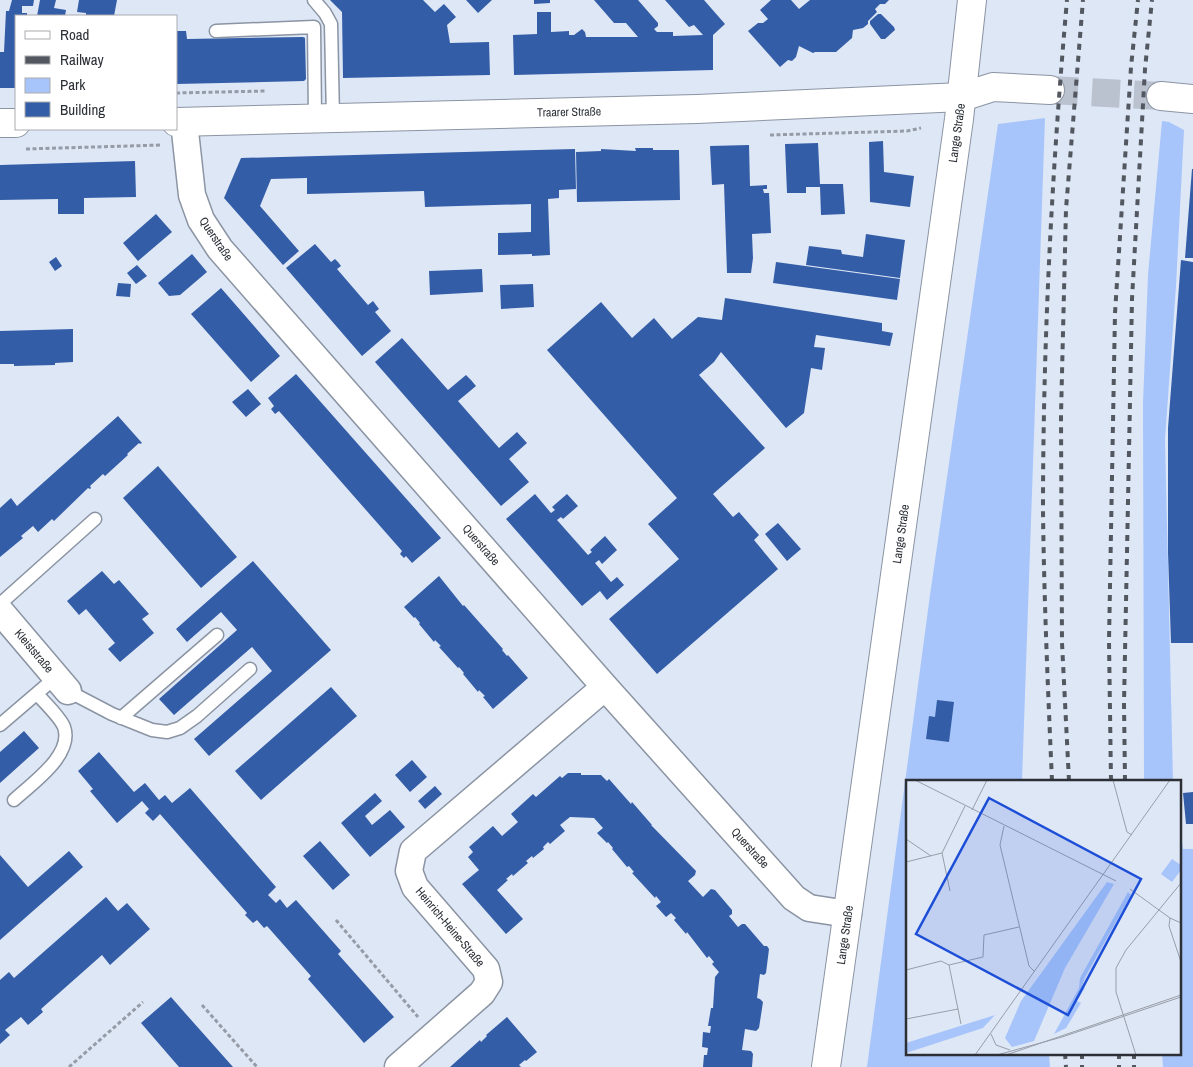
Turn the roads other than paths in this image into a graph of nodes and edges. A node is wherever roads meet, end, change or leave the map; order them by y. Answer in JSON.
{"nodes":[{"id":1,"x":314,"y":0,"type":"edge"},
{"id":2,"x":972,"y":0,"type":"edge"},
{"id":3,"x":216,"y":31,"type":"dead end"},
{"id":4,"x":1050,"y":90,"type":"tunnel mouth"},
{"id":5,"x":1161,"y":96,"type":"tunnel mouth"},
{"id":6,"x":962,"y":97,"type":"junction"},
{"id":7,"x":1193,"y":99,"type":"edge"},
{"id":8,"x":324,"y":118,"type":"junction"},
{"id":9,"x":180,"y":122,"type":"edge"},
{"id":10,"x":0,"y":123,"type":"edge"},
{"id":11,"x":15,"y":123,"type":"edge"},
{"id":12,"x":95,"y":519,"type":"dead end"},
{"id":13,"x":0,"y":604,"type":"edge"},
{"id":14,"x":0,"y":611,"type":"edge"},
{"id":15,"x":217,"y":635,"type":"dead end"},
{"id":16,"x":250,"y":669,"type":"dead end"},
{"id":17,"x":62,"y":684,"type":"junction"},
{"id":18,"x":605,"y":687,"type":"junction"},
{"id":19,"x":37,"y":694,"type":"junction"},
{"id":20,"x":121,"y":718,"type":"junction"},
{"id":21,"x":0,"y":726,"type":"edge"},
{"id":22,"x":14,"y":800,"type":"dead end"},
{"id":23,"x":848,"y":914,"type":"junction"},
{"id":24,"x":398,"y":1067,"type":"edge"},
{"id":25,"x":826,"y":1067,"type":"edge"}],
"edges":[{"from":1,"to":8,"type":"lane"},
{"from":2,"to":6,"type":"main road","name":"Lange Straße"},
{"from":3,"to":8,"type":"lane"},
{"from":4,"to":6,"type":"main road","name":"Traarer Straße"},
{"from":5,"to":7,"type":"main road"},
{"from":6,"to":8,"type":"main road","name":"Traarer Straße"},
{"from":6,"to":23,"type":"main road","name":"Lange Straße"},
{"from":8,"to":9,"type":"main road","name":"Traarer Straße"},
{"from":9,"to":18,"type":"street","name":"Querstraße"},
{"from":10,"to":11,"type":"main road"},
{"from":12,"to":13,"type":"lane"},
{"from":14,"to":17,"type":"street","name":"Kleiststraße"},
{"from":15,"to":20,"type":"lane"},
{"from":16,"to":20,"type":"lane"},
{"from":17,"to":19,"type":"lane"},
{"from":17,"to":20,"type":"lane"},
{"from":18,"to":23,"type":"street","name":"Querstraße"},
{"from":18,"to":24,"type":"street","name":"Heinrich-Heine-Straße"},
{"from":19,"to":21,"type":"lane"},
{"from":19,"to":22,"type":"lane"},
{"from":23,"to":25,"type":"main road","name":"Lange Straße"}]}
